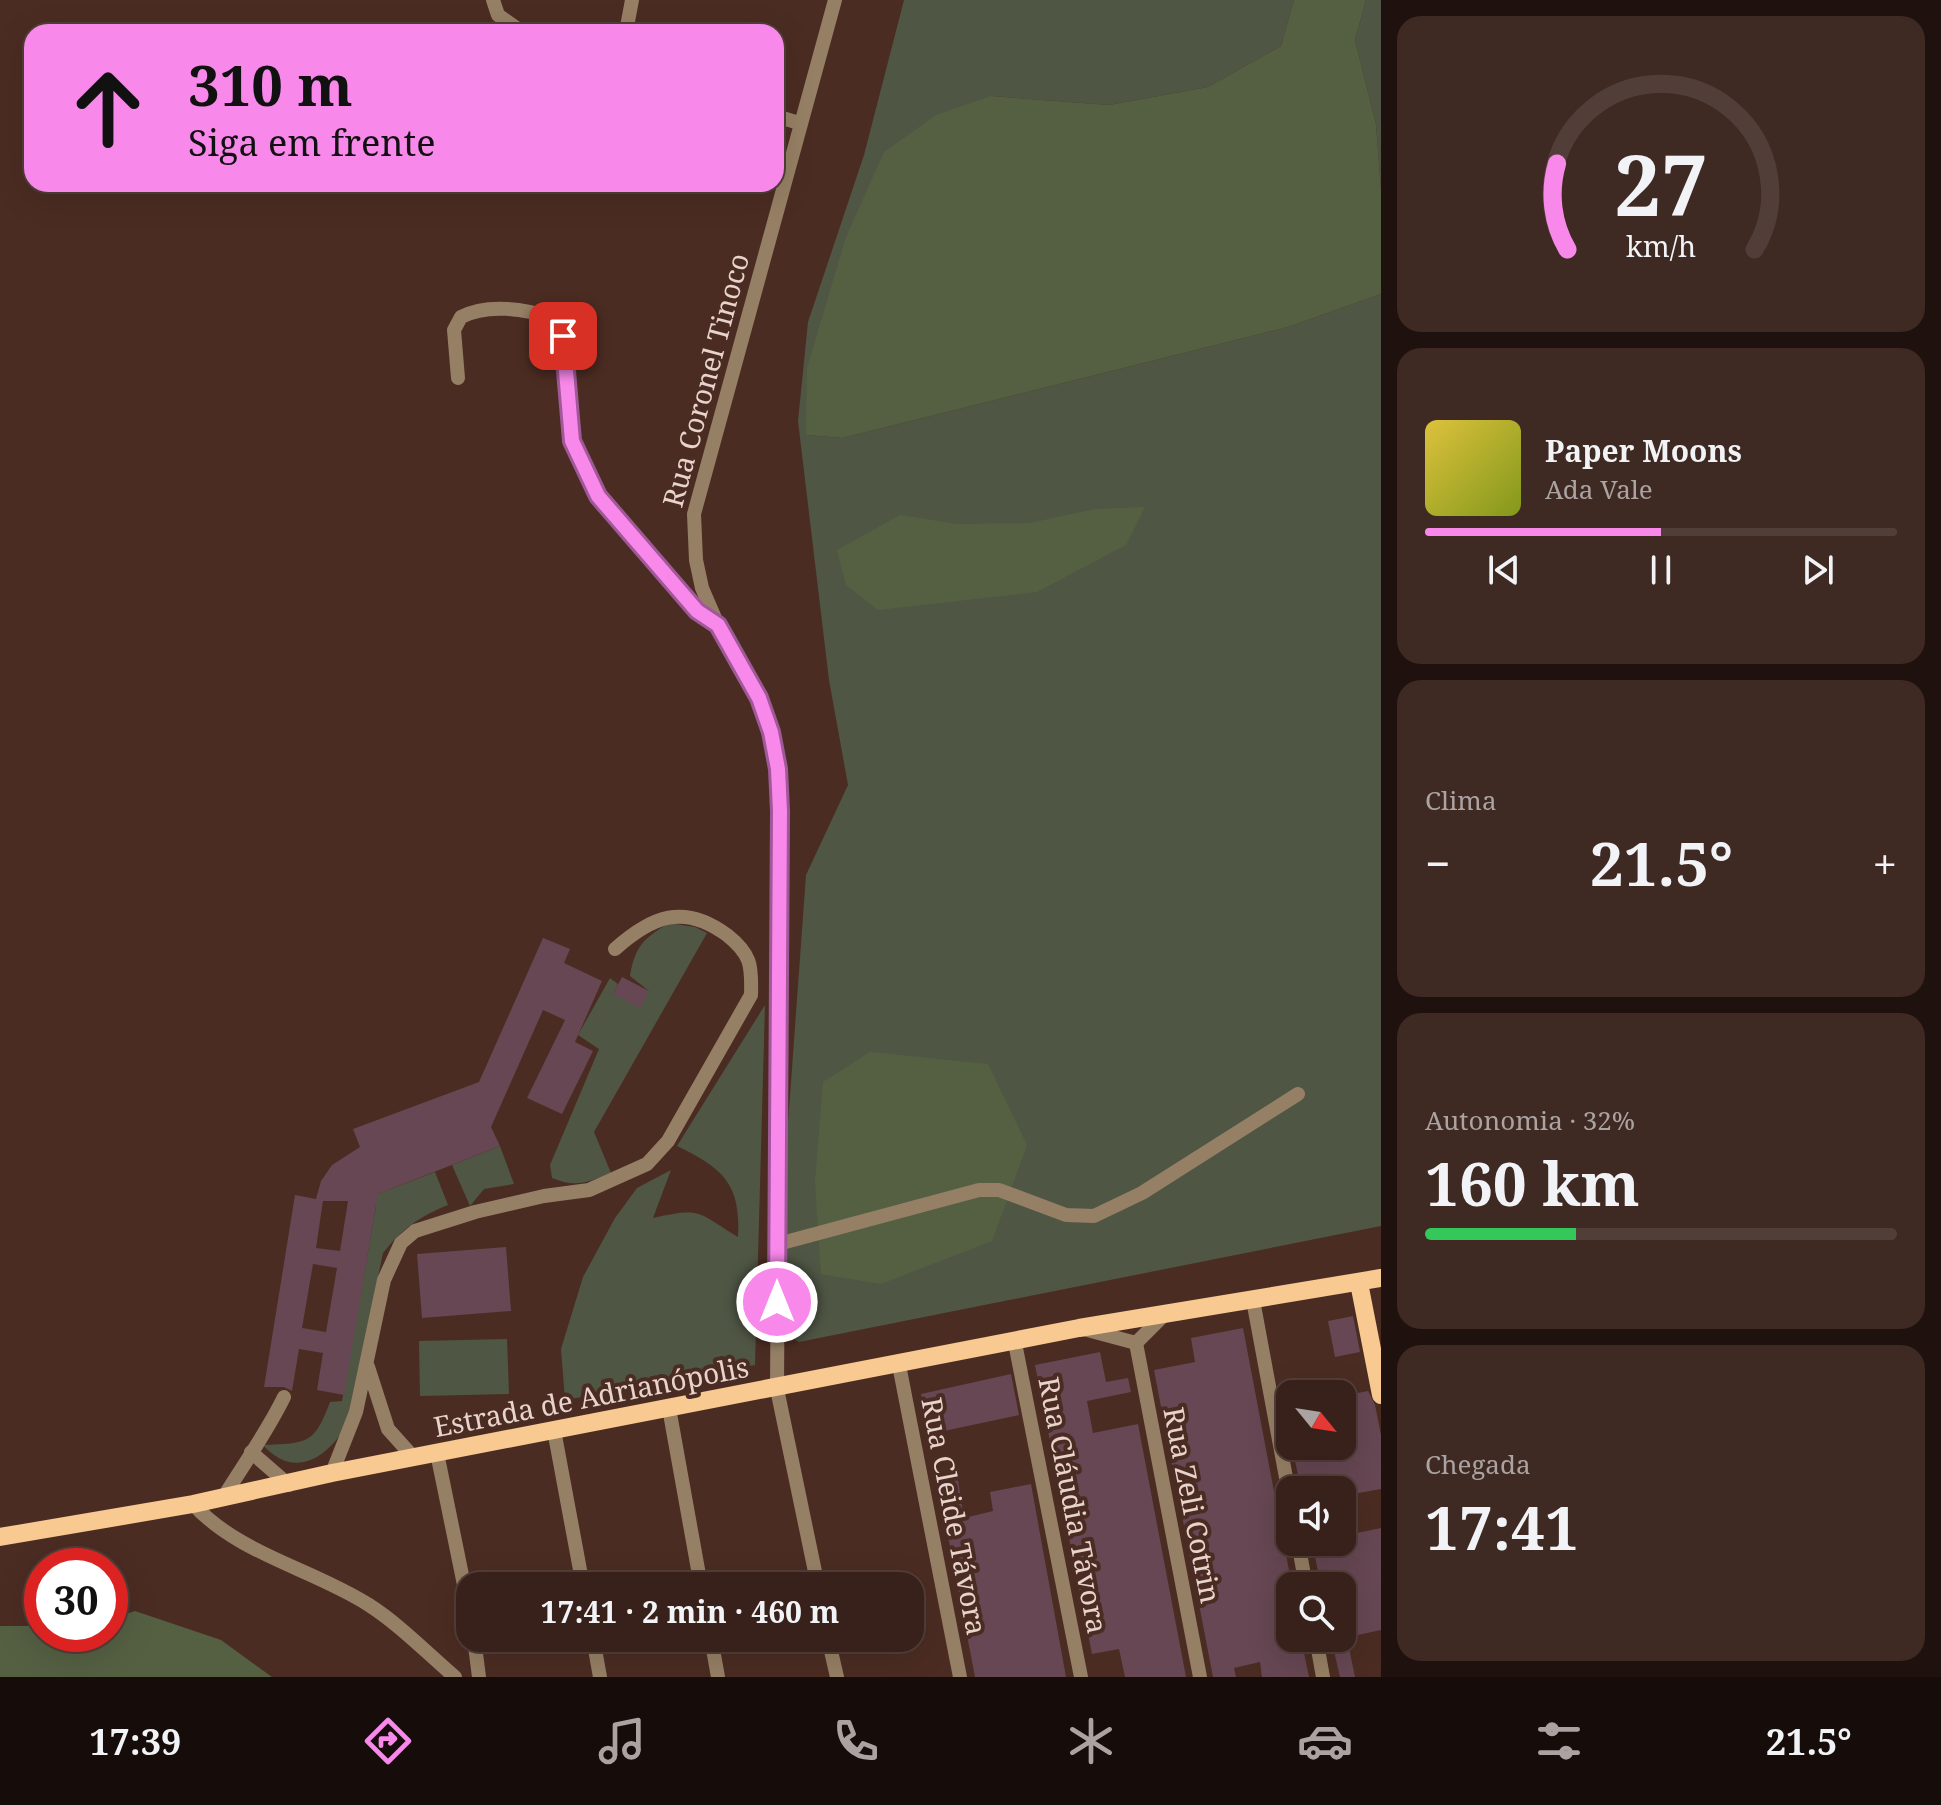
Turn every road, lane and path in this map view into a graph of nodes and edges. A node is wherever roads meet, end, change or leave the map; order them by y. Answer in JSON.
{"nodes":[{"id":1,"x":493,"y":0,"type":"edge"},
{"id":2,"x":632,"y":0,"type":"edge"},
{"id":3,"x":835,"y":0,"type":"edge"},
{"id":4,"x":511,"y":24,"type":"edge"},
{"id":5,"x":628,"y":24,"type":"edge"},
{"id":6,"x":784,"y":118,"type":"edge"},
{"id":7,"x":799,"y":123,"type":"junction"},
{"id":8,"x":784,"y":179,"type":"edge"},
{"id":9,"x":780,"y":192,"type":"edge"},
{"id":10,"x":458,"y":378,"type":"dead end"},
{"id":11,"x":718,"y":625,"type":"junction"},
{"id":12,"x":615,"y":949,"type":"dead end"},
{"id":13,"x":1298,"y":1094,"type":"dead end"},
{"id":14,"x":778,"y":1244,"type":"junction"},
{"id":15,"x":1381,"y":1278,"type":"edge"},
{"id":16,"x":1359,"y":1283,"type":"junction"},
{"id":17,"x":1253,"y":1300,"type":"junction"},
{"id":18,"x":1165,"y":1314,"type":"junction"},
{"id":19,"x":1079,"y":1328,"type":"junction"},
{"id":20,"x":1015,"y":1343,"type":"junction"},
{"id":21,"x":1136,"y":1343,"type":"junction"},
{"id":22,"x":899,"y":1365,"type":"junction"},
{"id":23,"x":368,"y":1367,"type":"junction"},
{"id":24,"x":777,"y":1389,"type":"junction"},
{"id":25,"x":1381,"y":1395,"type":"edge"},
{"id":26,"x":284,"y":1397,"type":"dead end"},
{"id":27,"x":669,"y":1408,"type":"junction"},
{"id":28,"x":554,"y":1430,"type":"junction"},
{"id":29,"x":251,"y":1452,"type":"junction"},
{"id":30,"x":437,"y":1453,"type":"junction"},
{"id":31,"x":414,"y":1458,"type":"junction"},
{"id":32,"x":332,"y":1473,"type":"junction"},
{"id":33,"x":1286,"y":1476,"type":"edge"},
{"id":34,"x":289,"y":1485,"type":"junction"},
{"id":35,"x":223,"y":1498,"type":"junction"},
{"id":36,"x":193,"y":1504,"type":"junction"},
{"id":37,"x":0,"y":1537,"type":"edge"},
{"id":38,"x":461,"y":1572,"type":"edge"},
{"id":39,"x":580,"y":1572,"type":"edge"},
{"id":40,"x":698,"y":1572,"type":"edge"},
{"id":41,"x":815,"y":1572,"type":"edge"},
{"id":42,"x":476,"y":1652,"type":"edge"},
{"id":43,"x":596,"y":1652,"type":"edge"},
{"id":44,"x":714,"y":1652,"type":"edge"},
{"id":45,"x":831,"y":1652,"type":"edge"},
{"id":46,"x":1319,"y":1652,"type":"edge"},
{"id":47,"x":455,"y":1677,"type":"edge"},
{"id":48,"x":479,"y":1677,"type":"edge"},
{"id":49,"x":600,"y":1677,"type":"edge"},
{"id":50,"x":718,"y":1677,"type":"edge"},
{"id":51,"x":837,"y":1677,"type":"edge"},
{"id":52,"x":960,"y":1677,"type":"edge"},
{"id":53,"x":1081,"y":1677,"type":"edge"},
{"id":54,"x":1200,"y":1677,"type":"edge"},
{"id":55,"x":1323,"y":1677,"type":"edge"}],
"edges":[{"from":1,"to":4,"type":"street"},
{"from":2,"to":5,"type":"street"},
{"from":3,"to":7,"type":"street","name":"Rua Coronel Tinoco"},
{"from":6,"to":7,"type":"street"},
{"from":7,"to":8,"type":"street","name":"Rua Coronel Tinoco"},
{"from":9,"to":11,"type":"street","name":"Rua Coronel Tinoco"},
{"from":10,"to":11,"type":"street"},
{"from":11,"to":14,"type":"street","name":"Rua Coronel Tinoco"},
{"from":12,"to":23,"type":"street"},
{"from":13,"to":14,"type":"street"},
{"from":14,"to":24,"type":"street","name":"Rua Coronel Tinoco"},
{"from":15,"to":16,"type":"main road","name":"Estrada de Adrianópolis"},
{"from":16,"to":17,"type":"main road","name":"Estrada de Adrianópolis"},
{"from":16,"to":25,"type":"main road"},
{"from":17,"to":18,"type":"main road","name":"Estrada de Adrianópolis"},
{"from":17,"to":33,"type":"street"},
{"from":18,"to":19,"type":"main road","name":"Estrada de Adrianópolis"},
{"from":18,"to":21,"type":"street"},
{"from":19,"to":20,"type":"main road","name":"Estrada de Adrianópolis"},
{"from":19,"to":21,"type":"street"},
{"from":20,"to":22,"type":"main road","name":"Estrada de Adrianópolis"},
{"from":20,"to":53,"type":"street","name":"Rua Cláudia Távora"},
{"from":21,"to":54,"type":"street","name":"Rua Zeli Cotrin"},
{"from":22,"to":24,"type":"main road","name":"Estrada de Adrianópolis"},
{"from":22,"to":52,"type":"street","name":"Rua Cleide Távora"},
{"from":23,"to":31,"type":"street"},
{"from":23,"to":32,"type":"street"},
{"from":24,"to":27,"type":"main road","name":"Estrada de Adrianópolis"},
{"from":24,"to":41,"type":"street","name":"Rua Coronel Tinoco"},
{"from":26,"to":29,"type":"street"},
{"from":27,"to":28,"type":"main road","name":"Estrada de Adrianópolis"},
{"from":27,"to":40,"type":"street"},
{"from":28,"to":30,"type":"main road","name":"Estrada de Adrianópolis"},
{"from":28,"to":39,"type":"street"},
{"from":29,"to":34,"type":"street"},
{"from":29,"to":35,"type":"street"},
{"from":30,"to":31,"type":"main road","name":"Estrada de Adrianópolis"},
{"from":30,"to":38,"type":"street"},
{"from":31,"to":32,"type":"main road","name":"Estrada de Adrianópolis"},
{"from":32,"to":34,"type":"main road","name":"Estrada de Adrianópolis"},
{"from":34,"to":35,"type":"main road","name":"Estrada de Adrianópolis"},
{"from":35,"to":36,"type":"main road","name":"Estrada de Adrianópolis"},
{"from":36,"to":37,"type":"main road","name":"Estrada de Adrianópolis"},
{"from":36,"to":47,"type":"street"},
{"from":42,"to":48,"type":"street"},
{"from":43,"to":49,"type":"street"},
{"from":44,"to":50,"type":"street"},
{"from":45,"to":51,"type":"street"},
{"from":46,"to":55,"type":"street"}]}
